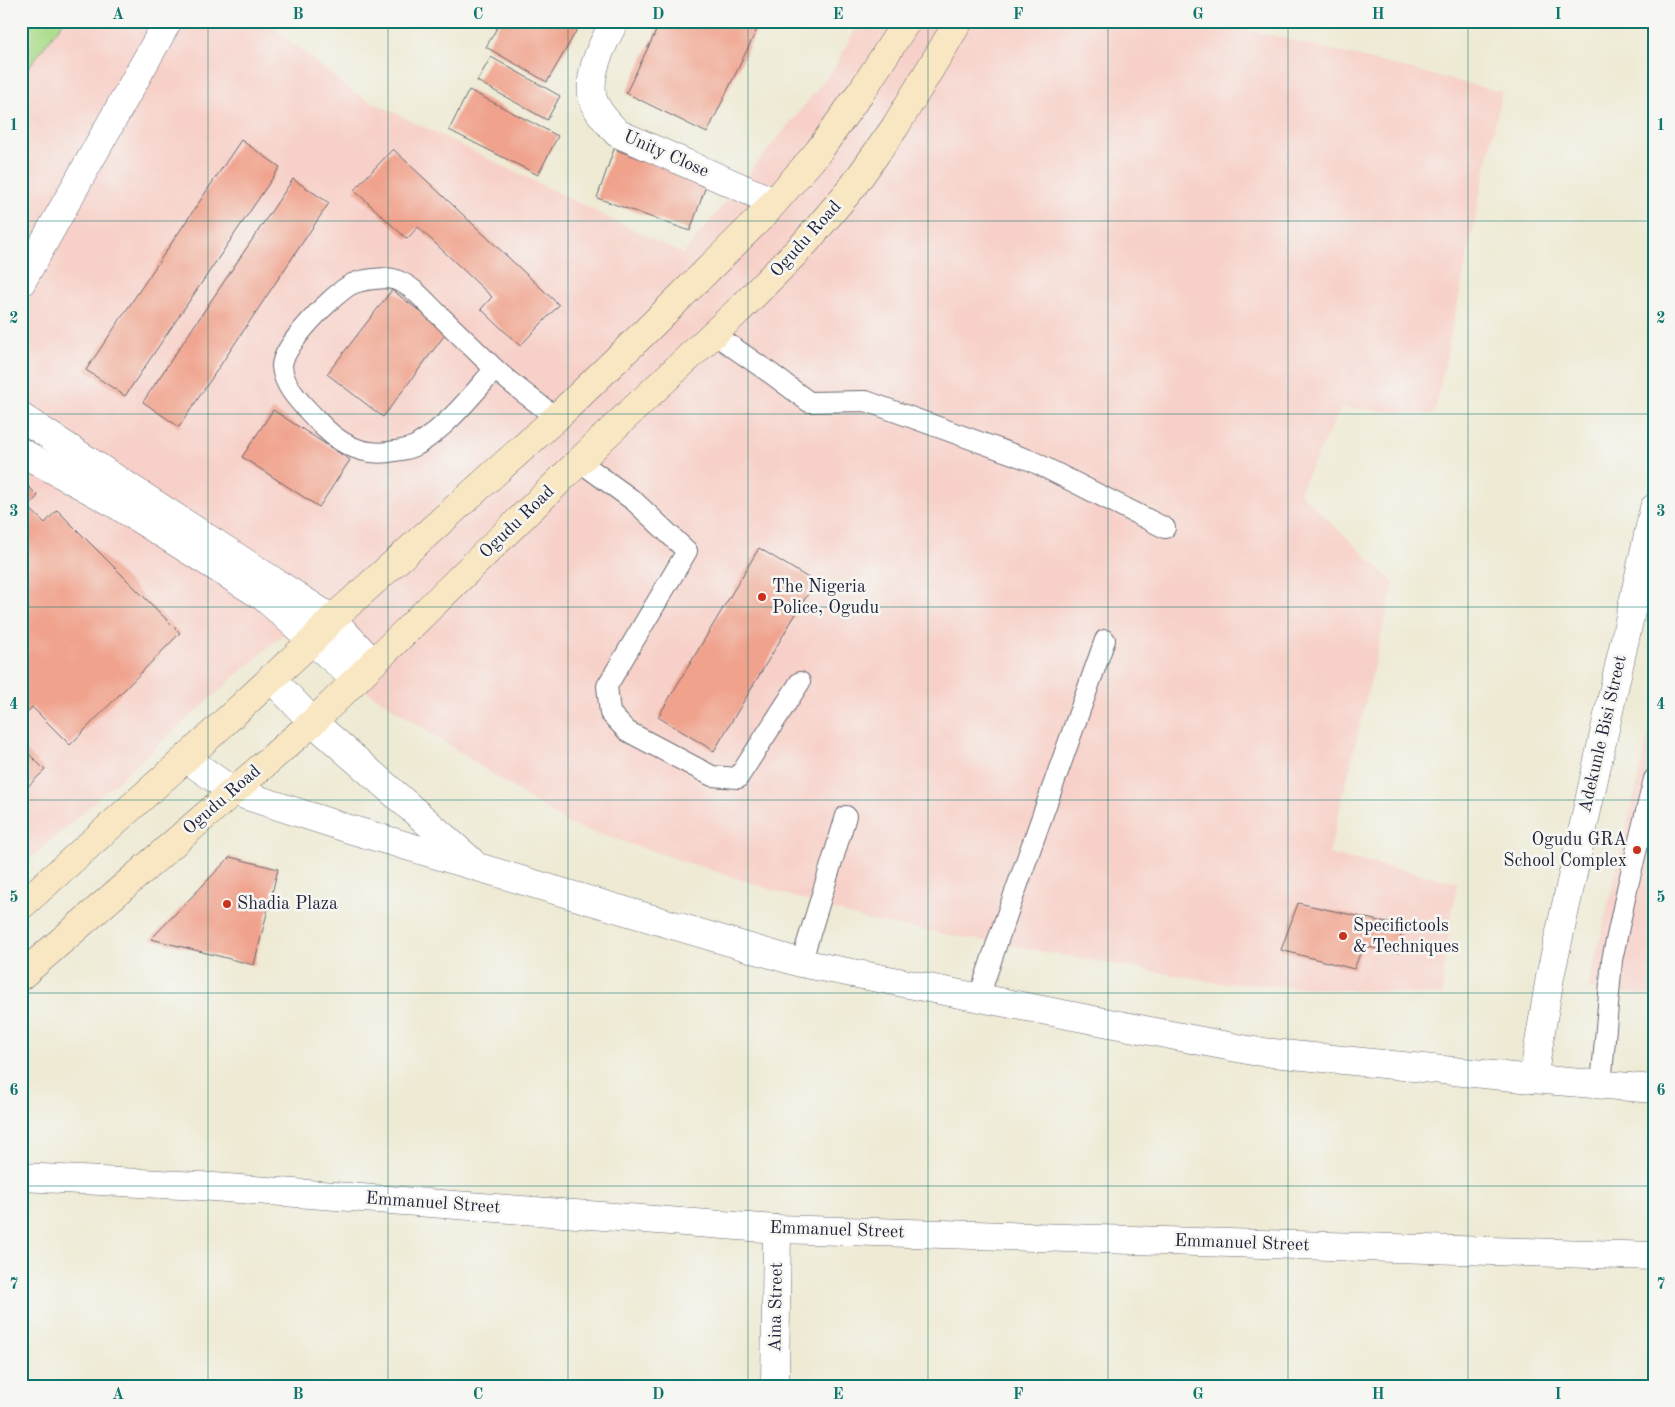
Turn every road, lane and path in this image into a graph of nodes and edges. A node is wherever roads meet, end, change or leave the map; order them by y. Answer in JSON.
{"nodes":[{"id":1,"x":168,"y":21,"type":"edge"},
{"id":2,"x":615,"y":21,"type":"edge"},
{"id":3,"x":907,"y":21,"type":"edge"},
{"id":4,"x":959,"y":21,"type":"edge"},
{"id":5,"x":774,"y":202,"type":"junction"},
{"id":6,"x":21,"y":283,"type":"edge"},
{"id":7,"x":714,"y":334,"type":"junction"},
{"id":8,"x":495,"y":369,"type":"junction"},
{"id":9,"x":21,"y":417,"type":"edge"},
{"id":10,"x":556,"y":418,"type":"junction"},
{"id":11,"x":21,"y":452,"type":"edge"},
{"id":12,"x":580,"y":461,"type":"junction"},
{"id":13,"x":1654,"y":508,"type":"edge"},
{"id":14,"x":1164,"y":528,"type":"dead end"},
{"id":15,"x":332,"y":619,"type":"junction"},
{"id":16,"x":313,"y":640,"type":"junction"},
{"id":17,"x":1105,"y":640,"type":"dead end"},
{"id":18,"x":364,"y":671,"type":"junction"},
{"id":19,"x":271,"y":678,"type":"junction"},
{"id":20,"x":800,"y":682,"type":"dead end"},
{"id":21,"x":313,"y":722,"type":"junction"},
{"id":22,"x":186,"y":758,"type":"junction"},
{"id":23,"x":1654,"y":778,"type":"edge"},
{"id":24,"x":232,"y":791,"type":"junction"},
{"id":25,"x":846,"y":816,"type":"dead end"},
{"id":26,"x":477,"y":866,"type":"junction"},
{"id":27,"x":21,"y":906,"type":"edge"},
{"id":28,"x":800,"y":963,"type":"junction"},
{"id":29,"x":21,"y":976,"type":"edge"},
{"id":30,"x":979,"y":997,"type":"junction"},
{"id":31,"x":1533,"y":1079,"type":"junction"},
{"id":32,"x":1601,"y":1085,"type":"junction"},
{"id":33,"x":1654,"y":1089,"type":"edge"},
{"id":34,"x":21,"y":1177,"type":"edge"},
{"id":35,"x":777,"y":1229,"type":"junction"},
{"id":36,"x":1654,"y":1256,"type":"edge"},
{"id":37,"x":775,"y":1386,"type":"edge"}],
"edges":[{"from":1,"to":6,"type":"street"},
{"from":2,"to":5,"type":"street","name":"Unity Close"},
{"from":3,"to":5,"type":"main road"},
{"from":4,"to":7,"type":"main road","name":"Ogudu Road"},
{"from":5,"to":10,"type":"main road"},
{"from":7,"to":12,"type":"main road","name":"Ogudu Road"},
{"from":7,"to":14,"type":"lane"},
{"from":8,"to":8,"type":"lane"},
{"from":8,"to":10,"type":"lane"},
{"from":9,"to":15,"type":"street"},
{"from":10,"to":15,"type":"main road"},
{"from":11,"to":16,"type":"street"},
{"from":12,"to":18,"type":"main road","name":"Ogudu Road"},
{"from":12,"to":20,"type":"lane"},
{"from":13,"to":31,"type":"street","name":"Adekunle Bisi Street"},
{"from":15,"to":16,"type":"main road"},
{"from":15,"to":18,"type":"street"},
{"from":16,"to":18,"type":"street"},
{"from":16,"to":19,"type":"main road"},
{"from":17,"to":30,"type":"lane"},
{"from":18,"to":21,"type":"main road","name":"Ogudu Road"},
{"from":19,"to":21,"type":"street"},
{"from":19,"to":22,"type":"main road"},
{"from":21,"to":24,"type":"main road","name":"Ogudu Road"},
{"from":21,"to":26,"type":"street"},
{"from":22,"to":24,"type":"street"},
{"from":22,"to":27,"type":"main road"},
{"from":23,"to":32,"type":"lane"},
{"from":24,"to":26,"type":"street"},
{"from":24,"to":29,"type":"main road","name":"Ogudu Road"},
{"from":25,"to":28,"type":"lane"},
{"from":26,"to":28,"type":"street"},
{"from":28,"to":30,"type":"street"},
{"from":30,"to":31,"type":"street"},
{"from":31,"to":32,"type":"street"},
{"from":32,"to":33,"type":"street"},
{"from":34,"to":35,"type":"street","name":"Emmanuel Street"},
{"from":35,"to":36,"type":"street","name":"Emmanuel Street"},
{"from":35,"to":37,"type":"street","name":"Aina Street"}]}
